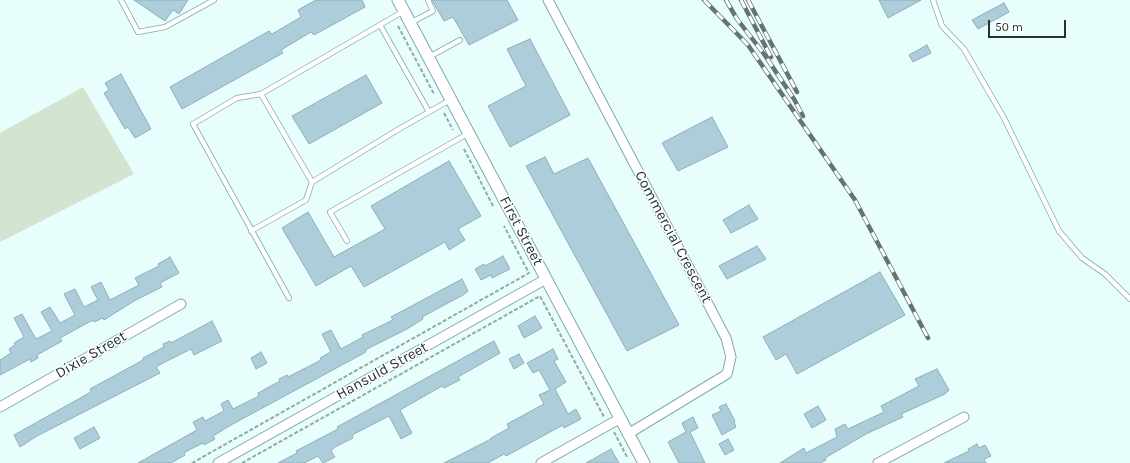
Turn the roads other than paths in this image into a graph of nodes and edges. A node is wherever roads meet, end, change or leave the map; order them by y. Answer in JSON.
{"nodes":[{"id":1,"x":121,"y":0,"type":"edge"},
{"id":2,"x":214,"y":0,"type":"edge"},
{"id":3,"x":398,"y":0,"type":"edge"},
{"id":4,"x":428,"y":0,"type":"edge"},
{"id":5,"x":548,"y":0,"type":"edge"},
{"id":6,"x":933,"y":0,"type":"edge"},
{"id":7,"x":404,"y":11,"type":"junction"},
{"id":8,"x":410,"y":23,"type":"junction"},
{"id":9,"x":380,"y":25,"type":"junction"},
{"id":10,"x":460,"y":40,"type":"dead end"},
{"id":11,"x":429,"y":57,"type":"junction"},
{"id":12,"x":261,"y":94,"type":"junction"},
{"id":13,"x":451,"y":100,"type":"junction"},
{"id":14,"x":428,"y":112,"type":"junction"},
{"id":15,"x":469,"y":133,"type":"junction"},
{"id":16,"x":312,"y":182,"type":"junction"},
{"id":17,"x":251,"y":230,"type":"junction"},
{"id":18,"x":347,"y":241,"type":"dead end"},
{"id":19,"x":546,"y":279,"type":"junction"},
{"id":20,"x":289,"y":298,"type":"dead end"},
{"id":21,"x":1130,"y":299,"type":"edge"},
{"id":22,"x":181,"y":304,"type":"dead end"},
{"id":23,"x":0,"y":407,"type":"edge"},
{"id":24,"x":964,"y":417,"type":"dead end"},
{"id":25,"x":619,"y":419,"type":"junction"},
{"id":26,"x":628,"y":434,"type":"junction"},
{"id":27,"x":218,"y":463,"type":"edge"},
{"id":28,"x":541,"y":463,"type":"edge"},
{"id":29,"x":644,"y":463,"type":"edge"},
{"id":30,"x":878,"y":463,"type":"edge"}],
"edges":[{"from":1,"to":2,"type":"lane"},
{"from":3,"to":7,"type":"street","name":"First Street"},
{"from":4,"to":8,"type":"lane"},
{"from":5,"to":26,"type":"street","name":"Commercial Crescent"},
{"from":6,"to":21,"type":"lane"},
{"from":7,"to":8,"type":"street","name":"First Street"},
{"from":7,"to":9,"type":"lane"},
{"from":8,"to":11,"type":"street","name":"First Street"},
{"from":9,"to":12,"type":"lane"},
{"from":9,"to":14,"type":"lane"},
{"from":10,"to":11,"type":"lane"},
{"from":11,"to":13,"type":"street","name":"First Street"},
{"from":12,"to":16,"type":"lane"},
{"from":12,"to":17,"type":"lane"},
{"from":13,"to":14,"type":"lane"},
{"from":13,"to":15,"type":"street","name":"First Street"},
{"from":14,"to":16,"type":"lane"},
{"from":15,"to":18,"type":"lane"},
{"from":15,"to":19,"type":"street","name":"First Street"},
{"from":16,"to":17,"type":"lane"},
{"from":17,"to":20,"type":"lane"},
{"from":19,"to":25,"type":"street","name":"First Street"},
{"from":19,"to":27,"type":"street","name":"Hansuld Street"},
{"from":22,"to":23,"type":"street","name":"Dixie Street"},
{"from":24,"to":30,"type":"street"},
{"from":25,"to":26,"type":"street","name":"First Street"},
{"from":25,"to":28,"type":"street"},
{"from":26,"to":29,"type":"street","name":"First Street"}]}
